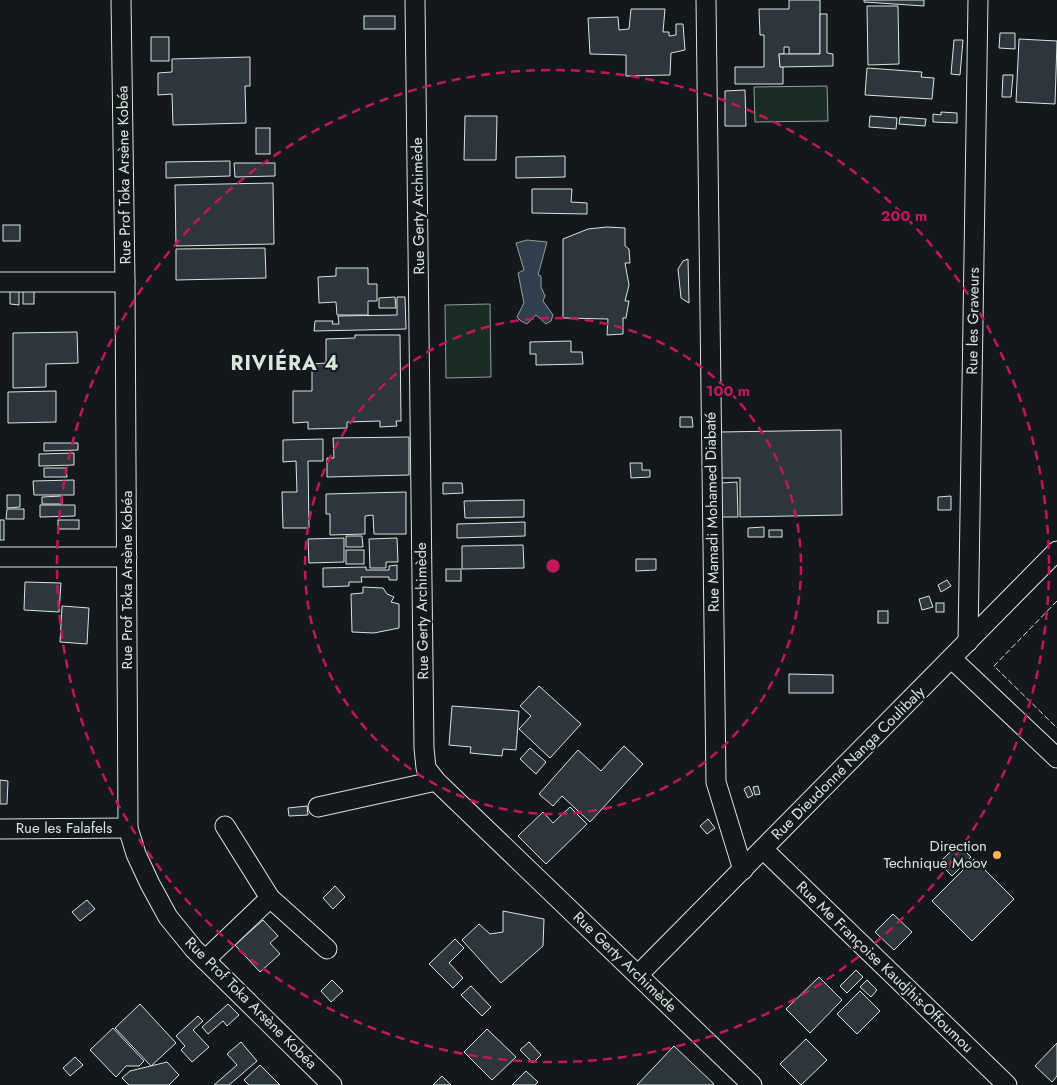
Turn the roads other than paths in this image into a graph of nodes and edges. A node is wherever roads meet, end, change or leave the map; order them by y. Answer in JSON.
{"nodes":[{"id":1,"x":121,"y":0,"type":"edge"},
{"id":2,"x":415,"y":0,"type":"edge"},
{"id":3,"x":706,"y":0,"type":"edge"},
{"id":4,"x":978,"y":0,"type":"edge"},
{"id":5,"x":0,"y":282,"type":"edge"},
{"id":6,"x":125,"y":282,"type":"junction"},
{"id":7,"x":1057,"y":551,"type":"edge"},
{"id":8,"x":0,"y":557,"type":"edge"},
{"id":9,"x":128,"y":557,"type":"junction"},
{"id":10,"x":968,"y":642,"type":"junction"},
{"id":11,"x":952,"y":659,"type":"junction"},
{"id":12,"x":1057,"y":758,"type":"edge"},
{"id":13,"x":436,"y":781,"type":"junction"},
{"id":14,"x":318,"y":807,"type":"dead end"},
{"id":15,"x":225,"y":826,"type":"dead end"},
{"id":16,"x":128,"y":828,"type":"junction"},
{"id":17,"x":0,"y":829,"type":"edge"},
{"id":18,"x":763,"y":849,"type":"junction"},
{"id":19,"x":743,"y":870,"type":"junction"},
{"id":20,"x":270,"y":898,"type":"junction"},
{"id":21,"x":328,"y":949,"type":"dead end"},
{"id":22,"x":205,"y":960,"type":"junction"},
{"id":23,"x":639,"y":974,"type":"junction"},
{"id":24,"x":332,"y":1085,"type":"edge"},
{"id":25,"x":752,"y":1085,"type":"edge"},
{"id":26,"x":1007,"y":1085,"type":"edge"}],
"edges":[{"from":1,"to":6,"type":"street","name":"Rue Prof Toka Arsène Kobéa"},
{"from":2,"to":13,"type":"street","name":"Rue Gerty Archimède"},
{"from":3,"to":19,"type":"street","name":"Rue Mamadi Mohamed Diabaté"},
{"from":4,"to":10,"type":"street","name":"Rue les Graveurs"},
{"from":5,"to":6,"type":"street"},
{"from":6,"to":9,"type":"street","name":"Rue Prof Toka Arsène Kobéa"},
{"from":7,"to":10,"type":"street","name":"Rue Dieudonné Nanga Coulibaly"},
{"from":8,"to":9,"type":"street"},
{"from":9,"to":16,"type":"street","name":"Rue Prof Toka Arsène Kobéa"},
{"from":10,"to":11,"type":"street","name":"Rue Dieudonné Nanga Coulibaly"},
{"from":11,"to":12,"type":"street"},
{"from":11,"to":18,"type":"street","name":"Rue Dieudonné Nanga Coulibaly"},
{"from":13,"to":14,"type":"street"},
{"from":13,"to":23,"type":"street","name":"Rue Gerty Archimède"},
{"from":15,"to":20,"type":"street"},
{"from":16,"to":17,"type":"street","name":"Rue les Falafels"},
{"from":16,"to":22,"type":"street","name":"Rue Prof Toka Arsène Kobéa"},
{"from":18,"to":19,"type":"street","name":"Rue Dieudonné Nanga Coulibaly"},
{"from":18,"to":26,"type":"street","name":"Rue Me Françoise Kaudjhis-Offoumou"},
{"from":19,"to":23,"type":"street","name":"Rue Dieudonné Nanga Coulibaly"},
{"from":20,"to":21,"type":"street"},
{"from":20,"to":22,"type":"street"},
{"from":22,"to":24,"type":"street","name":"Rue Prof Toka Arsène Kobéa"},
{"from":23,"to":25,"type":"street","name":"Rue Gerty Archimède"}]}
